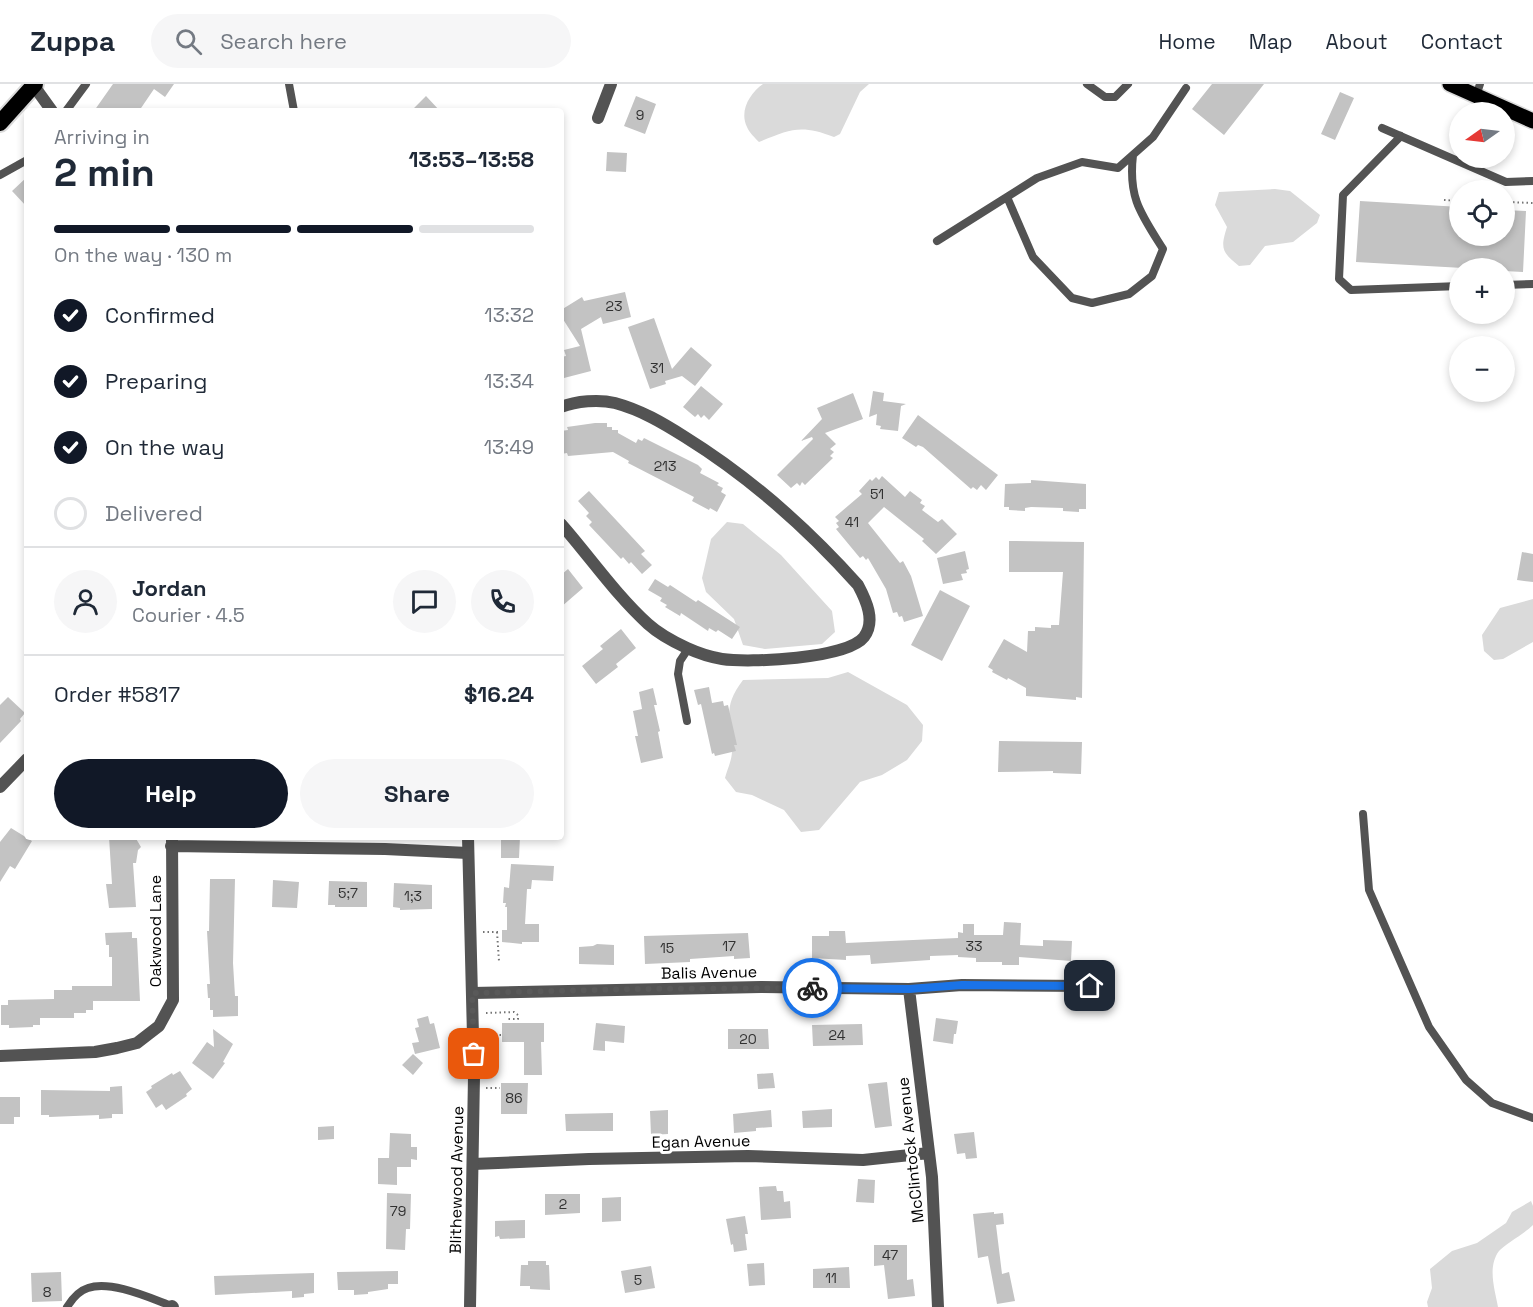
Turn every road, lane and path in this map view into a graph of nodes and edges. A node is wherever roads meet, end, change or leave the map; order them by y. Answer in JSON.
{"nodes":[{"id":1,"x":86,"y":84,"type":"edge"},
{"id":2,"x":289,"y":84,"type":"edge"},
{"id":3,"x":611,"y":84,"type":"edge"},
{"id":4,"x":1088,"y":84,"type":"edge"},
{"id":5,"x":1128,"y":84,"type":"edge"},
{"id":6,"x":1450,"y":84,"type":"edge"},
{"id":7,"x":35,"y":85,"type":"edge"},
{"id":8,"x":1185,"y":85,"type":"edge"},
{"id":9,"x":1478,"y":90,"type":"edge"},
{"id":10,"x":50,"y":108,"type":"edge"},
{"id":11,"x":68,"y":108,"type":"edge"},
{"id":12,"x":293,"y":108,"type":"edge"},
{"id":13,"x":598,"y":118,"type":"dead end"},
{"id":14,"x":1533,"y":120,"type":"edge"},
{"id":15,"x":0,"y":123,"type":"edge"},
{"id":16,"x":1382,"y":128,"type":"dead end"},
{"id":17,"x":1401,"y":136,"type":"junction"},
{"id":18,"x":1133,"y":155,"type":"junction"},
{"id":19,"x":24,"y":162,"type":"edge"},
{"id":20,"x":0,"y":175,"type":"edge"},
{"id":21,"x":1533,"y":181,"type":"edge"},
{"id":22,"x":1007,"y":197,"type":"junction"},
{"id":23,"x":1444,"y":200,"type":"dead end"},
{"id":24,"x":1449,"y":200,"type":"edge"},
{"id":25,"x":1515,"y":202,"type":"edge"},
{"id":26,"x":1533,"y":203,"type":"edge"},
{"id":27,"x":937,"y":241,"type":"dead end"},
{"id":28,"x":1533,"y":284,"type":"edge"},
{"id":29,"x":1515,"y":285,"type":"edge"},
{"id":30,"x":1449,"y":286,"type":"edge"},
{"id":31,"x":564,"y":406,"type":"edge"},
{"id":32,"x":564,"y":528,"type":"edge"},
{"id":33,"x":688,"y":649,"type":"junction"},
{"id":34,"x":687,"y":721,"type":"dead end"},
{"id":35,"x":24,"y":762,"type":"edge"},
{"id":36,"x":0,"y":787,"type":"edge"},
{"id":37,"x":1363,"y":814,"type":"dead end"},
{"id":38,"x":468,"y":840,"type":"edge"},
{"id":39,"x":171,"y":842,"type":"edge"},
{"id":40,"x":468,"y":854,"type":"junction"},
{"id":41,"x":483,"y":932,"type":"dead end"},
{"id":42,"x":500,"y":961,"type":"dead end"},
{"id":43,"x":1090,"y":986,"type":"dead end"},
{"id":44,"x":909,"y":989,"type":"junction"},
{"id":45,"x":472,"y":993,"type":"junction"},
{"id":46,"x":483,"y":1013,"type":"dead end"},
{"id":47,"x":507,"y":1019,"type":"dead end"},
{"id":48,"x":483,"y":1035,"type":"dead end"},
{"id":49,"x":502,"y":1035,"type":"dead end"},
{"id":50,"x":0,"y":1056,"type":"edge"},
{"id":51,"x":484,"y":1088,"type":"dead end"},
{"id":52,"x":500,"y":1088,"type":"dead end"},
{"id":53,"x":1533,"y":1118,"type":"edge"},
{"id":54,"x":929,"y":1153,"type":"junction"},
{"id":55,"x":473,"y":1164,"type":"junction"},
{"id":56,"x":173,"y":1306,"type":"edge"},
{"id":57,"x":67,"y":1307,"type":"edge"},
{"id":58,"x":470,"y":1307,"type":"edge"},
{"id":59,"x":939,"y":1307,"type":"edge"}],
"edges":[{"from":1,"to":11,"type":"lane"},
{"from":2,"to":12,"type":"lane"},
{"from":3,"to":13,"type":"street"},
{"from":4,"to":5,"type":"lane"},
{"from":6,"to":9,"type":"main road"},
{"from":7,"to":10,"type":"street"},
{"from":7,"to":15,"type":"highway"},
{"from":8,"to":18,"type":"lane"},
{"from":9,"to":14,"type":"main road"},
{"from":16,"to":17,"type":"lane"},
{"from":17,"to":21,"type":"lane"},
{"from":17,"to":30,"type":"lane"},
{"from":18,"to":22,"type":"lane"},
{"from":18,"to":22,"type":"lane"},
{"from":19,"to":20,"type":"lane"},
{"from":22,"to":27,"type":"lane"},
{"from":23,"to":24,"type":"path"},
{"from":25,"to":26,"type":"path"},
{"from":28,"to":29,"type":"lane"},
{"from":31,"to":33,"type":"street"},
{"from":32,"to":33,"type":"street"},
{"from":33,"to":34,"type":"lane"},
{"from":35,"to":36,"type":"street"},
{"from":37,"to":53,"type":"lane"},
{"from":38,"to":40,"type":"street","name":"Blithewood Avenue"},
{"from":39,"to":40,"type":"street","name":"Oakwood Lane"},
{"from":39,"to":50,"type":"street","name":"Oakwood Lane"},
{"from":40,"to":45,"type":"street","name":"Blithewood Avenue"},
{"from":41,"to":42,"type":"path"},
{"from":43,"to":44,"type":"street","name":"Balis Avenue"},
{"from":44,"to":45,"type":"street","name":"Balis Avenue"},
{"from":44,"to":54,"type":"street","name":"McClintock Avenue"},
{"from":45,"to":55,"type":"street","name":"Blithewood Avenue"},
{"from":46,"to":47,"type":"path"},
{"from":48,"to":49,"type":"path"},
{"from":51,"to":52,"type":"path"},
{"from":54,"to":55,"type":"street","name":"Egan Avenue"},
{"from":54,"to":59,"type":"street","name":"McClintock Avenue"},
{"from":55,"to":58,"type":"street","name":"Blithewood Avenue"},
{"from":56,"to":57,"type":"lane"}]}
